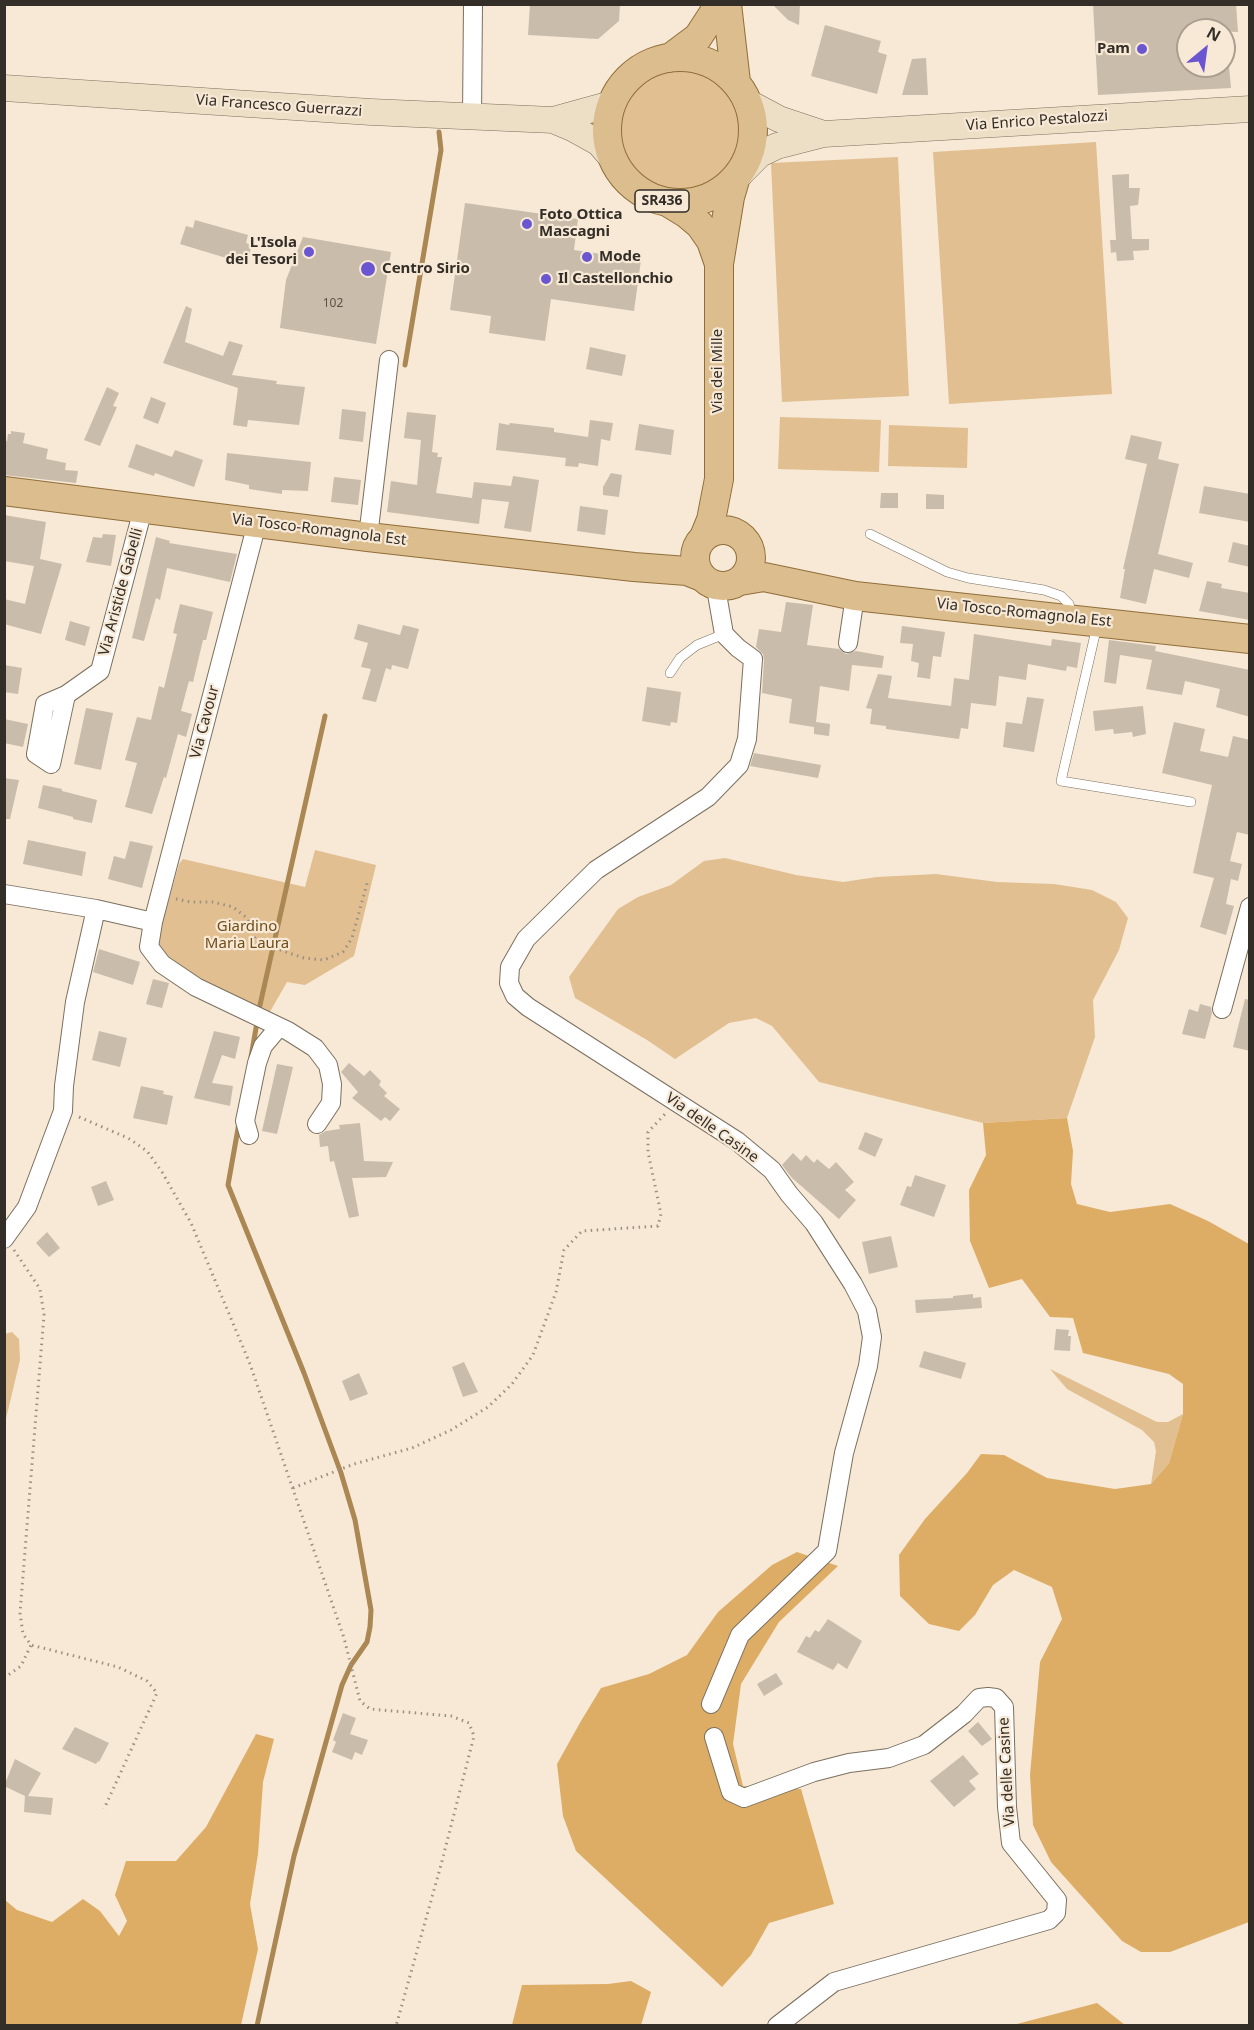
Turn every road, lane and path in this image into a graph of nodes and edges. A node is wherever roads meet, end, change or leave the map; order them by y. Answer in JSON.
{"nodes":[{"id":1,"x":473,"y":4,"type":"edge"},
{"id":2,"x":717,"y":4,"type":"edge"},
{"id":3,"x":727,"y":4,"type":"edge"},
{"id":4,"x":670,"y":58,"type":"junction"},
{"id":5,"x":4,"y":88,"type":"edge"},
{"id":6,"x":742,"y":92,"type":"junction"},
{"id":7,"x":612,"y":104,"type":"junction"},
{"id":8,"x":1250,"y":109,"type":"edge"},
{"id":9,"x":472,"y":116,"type":"junction"},
{"id":10,"x":553,"y":120,"type":"junction"},
{"id":11,"x":824,"y":135,"type":"junction"},
{"id":12,"x":613,"y":159,"type":"junction"},
{"id":13,"x":737,"y":177,"type":"junction"},
{"id":14,"x":669,"y":203,"type":"junction"},
{"id":15,"x":720,"y":264,"type":"junction"},
{"id":16,"x":389,"y":360,"type":"dead end"},
{"id":17,"x":719,"y":479,"type":"junction"},
{"id":18,"x":4,"y":491,"type":"edge"},
{"id":19,"x":143,"y":509,"type":"junction"},
{"id":20,"x":257,"y":523,"type":"junction"},
{"id":21,"x":870,"y":534,"type":"dead end"},
{"id":22,"x":368,"y":537,"type":"junction"},
{"id":23,"x":702,"y":539,"type":"junction"},
{"id":24,"x":743,"y":540,"type":"junction"},
{"id":25,"x":634,"y":567,"type":"junction"},
{"id":26,"x":722,"y":581,"type":"junction"},
{"id":27,"x":799,"y":583,"type":"junction"},
{"id":28,"x":855,"y":596,"type":"junction"},
{"id":29,"x":1086,"y":620,"type":"junction"},
{"id":30,"x":724,"y":634,"type":"junction"},
{"id":31,"x":1250,"y":639,"type":"edge"},
{"id":32,"x":848,"y":643,"type":"dead end"},
{"id":33,"x":670,"y":673,"type":"dead end"},
{"id":34,"x":66,"y":695,"type":"dead end"},
{"id":35,"x":1191,"y":802,"type":"dead end"},
{"id":36,"x":368,"y":880,"type":"dead end"},
{"id":37,"x":4,"y":894,"type":"edge"},
{"id":38,"x":160,"y":895,"type":"junction"},
{"id":39,"x":1250,"y":908,"type":"edge"},
{"id":40,"x":96,"y":909,"type":"junction"},
{"id":41,"x":153,"y":922,"type":"junction"},
{"id":42,"x":1222,"y":1009,"type":"dead end"},
{"id":43,"x":265,"y":1020,"type":"junction"},
{"id":44,"x":677,"y":1102,"type":"junction"},
{"id":45,"x":63,"y":1111,"type":"junction"},
{"id":46,"x":318,"y":1124,"type":"dead end"},
{"id":47,"x":249,"y":1135,"type":"dead end"},
{"id":48,"x":5,"y":1239,"type":"edge"},
{"id":49,"x":293,"y":1488,"type":"junction"},
{"id":50,"x":31,"y":1645,"type":"junction"},
{"id":51,"x":4,"y":1678,"type":"edge"},
{"id":52,"x":711,"y":1704,"type":"dead end"},
{"id":53,"x":714,"y":1737,"type":"dead end"},
{"id":54,"x":104,"y":1809,"type":"dead end"},
{"id":55,"x":396,"y":2025,"type":"edge"},
{"id":56,"x":777,"y":2025,"type":"edge"}],
"edges":[{"from":1,"to":9,"type":"street"},
{"from":2,"to":4,"type":"main road","number":"SR436"},
{"from":3,"to":6,"type":"main road","number":"SR436"},
{"from":4,"to":6,"type":"main road","number":"SR436"},
{"from":4,"to":7,"type":"main road","number":"SR436"},
{"from":5,"to":9,"type":"main road","name":"Via Francesco Guerrazzi"},
{"from":6,"to":11,"type":"main road","name":"Via Enrico Pestalozzi"},
{"from":6,"to":13,"type":"main road","number":"SR436"},
{"from":7,"to":10,"type":"main road","name":"Via Francesco Guerrazzi"},
{"from":7,"to":12,"type":"main road","number":"SR436"},
{"from":8,"to":11,"type":"main road","name":"Via Enrico Pestalozzi"},
{"from":9,"to":10,"type":"main road","name":"Via Francesco Guerrazzi"},
{"from":10,"to":12,"type":"main road","name":"Via Francesco Guerrazzi"},
{"from":11,"to":13,"type":"main road","name":"Via Enrico Pestalozzi"},
{"from":12,"to":14,"type":"main road","number":"SR436"},
{"from":13,"to":14,"type":"main road","number":"SR436"},
{"from":13,"to":15,"type":"main road","name":"Via dei Mille","number":"SR436"},
{"from":14,"to":15,"type":"main road","name":"Via dei Mille","number":"SR436"},
{"from":15,"to":17,"type":"main road","name":"Via dei Mille","number":"SR436"},
{"from":16,"to":22,"type":"street"},
{"from":17,"to":23,"type":"main road","name":"Via dei Mille","number":"SR436"},
{"from":17,"to":24,"type":"main road","name":"Via dei Mille","number":"SR436"},
{"from":18,"to":19,"type":"main road","name":"Via Tosco-Romagnola Est"},
{"from":19,"to":20,"type":"main road","name":"Via Tosco-Romagnola Est"},
{"from":19,"to":34,"type":"street","name":"Via Aristide Gabelli"},
{"from":20,"to":22,"type":"main road","name":"Via Tosco-Romagnola Est"},
{"from":20,"to":38,"type":"street","name":"Via Cavour"},
{"from":21,"to":29,"type":"lane"},
{"from":22,"to":25,"type":"main road","name":"Via Tosco-Romagnola Est"},
{"from":23,"to":24,"type":"main road","name":"Via Tosco-Romagnola Est"},
{"from":23,"to":25,"type":"main road","name":"Via Tosco-Romagnola Est"},
{"from":23,"to":26,"type":"main road"},
{"from":24,"to":26,"type":"main road"},
{"from":24,"to":27,"type":"main road","name":"Via Tosco-Romagnola Est"},
{"from":25,"to":26,"type":"main road","name":"Via Tosco-Romagnola Est"},
{"from":26,"to":27,"type":"main road","name":"Via Tosco-Romagnola Est"},
{"from":26,"to":30,"type":"street"},
{"from":27,"to":28,"type":"main road","name":"Via Tosco-Romagnola Est"},
{"from":28,"to":29,"type":"main road","name":"Via Tosco-Romagnola Est"},
{"from":28,"to":32,"type":"street"},
{"from":29,"to":31,"type":"main road","name":"Via Tosco-Romagnola Est"},
{"from":29,"to":35,"type":"lane"},
{"from":30,"to":33,"type":"lane"},
{"from":30,"to":44,"type":"street","name":"Via delle Casine"},
{"from":36,"to":38,"type":"path"},
{"from":37,"to":40,"type":"street"},
{"from":38,"to":41,"type":"street","name":"Via Cavour"},
{"from":39,"to":42,"type":"street"},
{"from":40,"to":41,"type":"street"},
{"from":40,"to":45,"type":"street"},
{"from":41,"to":43,"type":"street","name":"Via Cavour"},
{"from":43,"to":46,"type":"street","name":"Via Cavour"},
{"from":43,"to":47,"type":"street"},
{"from":44,"to":49,"type":"path"},
{"from":44,"to":52,"type":"street","name":"Via delle Casine"},
{"from":45,"to":48,"type":"street"},
{"from":45,"to":49,"type":"path"},
{"from":48,"to":50,"type":"path"},
{"from":49,"to":55,"type":"path"},
{"from":50,"to":51,"type":"path"},
{"from":50,"to":54,"type":"path"},
{"from":53,"to":56,"type":"street","name":"Via delle Casine"}]}
